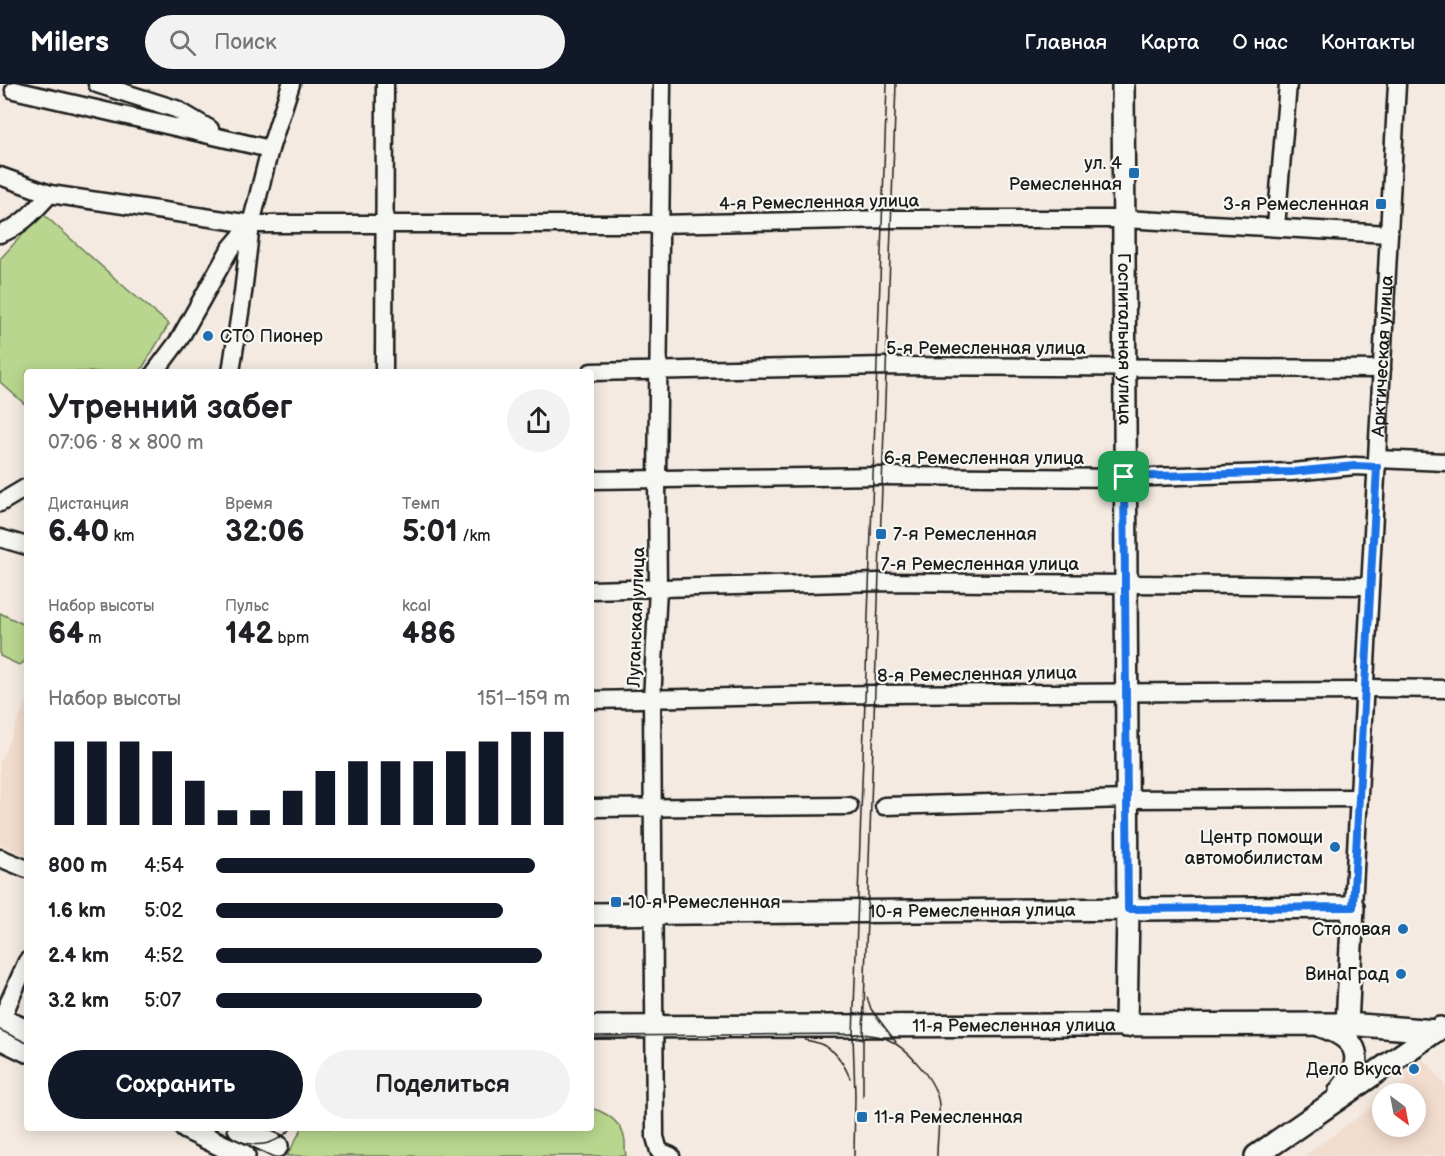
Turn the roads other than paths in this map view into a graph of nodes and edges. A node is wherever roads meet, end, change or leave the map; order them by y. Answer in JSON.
{"nodes":[{"id":1,"x":97,"y":84,"type":"edge"},
{"id":2,"x":291,"y":84,"type":"edge"},
{"id":3,"x":385,"y":84,"type":"edge"},
{"id":4,"x":662,"y":84,"type":"edge"},
{"id":5,"x":1123,"y":84,"type":"edge"},
{"id":6,"x":1288,"y":84,"type":"edge"},
{"id":7,"x":1396,"y":84,"type":"edge"},
{"id":8,"x":15,"y":90,"type":"dead end"},
{"id":9,"x":228,"y":138,"type":"junction"},
{"id":10,"x":270,"y":148,"type":"junction"},
{"id":11,"x":0,"y":176,"type":"edge"},
{"id":12,"x":50,"y":194,"type":"junction"},
{"id":13,"x":1124,"y":219,"type":"junction"},
{"id":14,"x":250,"y":224,"type":"junction"},
{"id":15,"x":383,"y":224,"type":"junction"},
{"id":16,"x":660,"y":224,"type":"junction"},
{"id":17,"x":1276,"y":227,"type":"junction"},
{"id":18,"x":0,"y":234,"type":"edge"},
{"id":19,"x":1389,"y":234,"type":"junction"},
{"id":20,"x":1124,"y":367,"type":"junction"},
{"id":21,"x":157,"y":369,"type":"edge"},
{"id":22,"x":231,"y":369,"type":"edge"},
{"id":23,"x":384,"y":369,"type":"edge"},
{"id":24,"x":1382,"y":369,"type":"junction"},
{"id":25,"x":594,"y":372,"type":"edge"},
{"id":26,"x":659,"y":372,"type":"junction"},
{"id":27,"x":1445,"y":462,"type":"edge"},
{"id":28,"x":1377,"y":463,"type":"junction"},
{"id":29,"x":1124,"y":477,"type":"junction"},
{"id":30,"x":657,"y":479,"type":"junction"},
{"id":31,"x":594,"y":480,"type":"edge"},
{"id":32,"x":24,"y":488,"type":"edge"},
{"id":33,"x":3,"y":498,"type":"edge"},
{"id":34,"x":0,"y":538,"type":"edge"},
{"id":35,"x":24,"y":545,"type":"edge"},
{"id":36,"x":1126,"y":584,"type":"junction"},
{"id":37,"x":1370,"y":586,"type":"junction"},
{"id":38,"x":658,"y":589,"type":"junction"},
{"id":39,"x":594,"y":590,"type":"edge"},
{"id":40,"x":1445,"y":689,"type":"edge"},
{"id":41,"x":1364,"y":690,"type":"junction"},
{"id":42,"x":1126,"y":692,"type":"junction"},
{"id":43,"x":594,"y":700,"type":"edge"},
{"id":44,"x":652,"y":700,"type":"junction"},
{"id":45,"x":1358,"y":798,"type":"junction"},
{"id":46,"x":1126,"y":799,"type":"junction"},
{"id":47,"x":849,"y":806,"type":"dead end"},
{"id":48,"x":885,"y":806,"type":"dead end"},
{"id":49,"x":653,"y":807,"type":"junction"},
{"id":50,"x":594,"y":808,"type":"edge"},
{"id":51,"x":0,"y":858,"type":"edge"},
{"id":52,"x":24,"y":868,"type":"edge"},
{"id":53,"x":1353,"y":907,"type":"junction"},
{"id":54,"x":1128,"y":909,"type":"junction"},
{"id":55,"x":654,"y":913,"type":"junction"},
{"id":56,"x":594,"y":914,"type":"edge"},
{"id":57,"x":24,"y":968,"type":"edge"},
{"id":58,"x":1315,"y":1024,"type":"junction"},
{"id":59,"x":1347,"y":1024,"type":"junction"},
{"id":60,"x":0,"y":1026,"type":"edge"},
{"id":61,"x":1126,"y":1026,"type":"junction"},
{"id":62,"x":594,"y":1027,"type":"edge"},
{"id":63,"x":655,"y":1027,"type":"junction"},
{"id":64,"x":1441,"y":1028,"type":"edge"},
{"id":65,"x":24,"y":1030,"type":"edge"},
{"id":66,"x":24,"y":1048,"type":"edge"},
{"id":67,"x":1326,"y":1107,"type":"junction"},
{"id":68,"x":192,"y":1131,"type":"edge"},
{"id":69,"x":247,"y":1131,"type":"edge"},
{"id":70,"x":278,"y":1143,"type":"edge"},
{"id":71,"x":665,"y":1154,"type":"edge"},
{"id":72,"x":244,"y":1156,"type":"edge"},
{"id":73,"x":1256,"y":1156,"type":"edge"}],
"edges":[{"from":1,"to":9,"type":"street"},
{"from":2,"to":10,"type":"street"},
{"from":3,"to":15,"type":"street"},
{"from":4,"to":16,"type":"street","name":"Луганская улица"},
{"from":5,"to":13,"type":"main road","name":"Госпитальная улица"},
{"from":6,"to":17,"type":"street"},
{"from":7,"to":19,"type":"street","name":"Арктическая улица"},
{"from":8,"to":9,"type":"street"},
{"from":9,"to":10,"type":"street"},
{"from":10,"to":14,"type":"street"},
{"from":11,"to":12,"type":"street","name":"4-я Ремесленная улица"},
{"from":12,"to":14,"type":"street","name":"4-я Ремесленная улица"},
{"from":12,"to":18,"type":"street"},
{"from":13,"to":16,"type":"street","name":"4-я Ремесленная улица"},
{"from":13,"to":17,"type":"street","name":"4-я Ремесленная улица"},
{"from":13,"to":20,"type":"main road","name":"Госпитальная улица"},
{"from":14,"to":15,"type":"street","name":"4-я Ремесленная улица"},
{"from":14,"to":21,"type":"street"},
{"from":14,"to":22,"type":"street"},
{"from":15,"to":16,"type":"street","name":"4-я Ремесленная улица"},
{"from":15,"to":23,"type":"street"},
{"from":16,"to":26,"type":"street","name":"Луганская улица"},
{"from":17,"to":19,"type":"street","name":"4-я Ремесленная улица"},
{"from":19,"to":24,"type":"street","name":"Арктическая улица"},
{"from":20,"to":24,"type":"street","name":"5-я Ремесленная улица"},
{"from":20,"to":26,"type":"street","name":"5-я Ремесленная улица"},
{"from":20,"to":29,"type":"main road","name":"Госпитальная улица"},
{"from":24,"to":28,"type":"street","name":"Арктическая улица"},
{"from":25,"to":26,"type":"street","name":"5-я Ремесленная улица"},
{"from":26,"to":30,"type":"street","name":"Луганская улица"},
{"from":27,"to":28,"type":"street","name":"6-я Ремесленная улица"},
{"from":28,"to":29,"type":"street","name":"6-я Ремесленная улица"},
{"from":28,"to":37,"type":"street","name":"Арктическая улица"},
{"from":29,"to":30,"type":"street","name":"6-я Ремесленная улица"},
{"from":29,"to":36,"type":"main road","name":"Госпитальная улица"},
{"from":30,"to":31,"type":"street","name":"6-я Ремесленная улица"},
{"from":30,"to":38,"type":"street","name":"Луганская улица"},
{"from":32,"to":33,"type":"street"},
{"from":34,"to":35,"type":"street"},
{"from":36,"to":37,"type":"street","name":"7-я Ремесленная улица"},
{"from":36,"to":38,"type":"street","name":"7-я Ремесленная улица"},
{"from":36,"to":42,"type":"main road","name":"Госпитальная улица"},
{"from":37,"to":41,"type":"street","name":"Арктическая улица"},
{"from":38,"to":39,"type":"street","name":"7-я Ремесленная улица"},
{"from":38,"to":44,"type":"street","name":"Луганская улица"},
{"from":40,"to":41,"type":"street","name":"8-я Ремесленная улица"},
{"from":41,"to":42,"type":"street","name":"8-я Ремесленная улица"},
{"from":41,"to":45,"type":"street","name":"Арктическая улица"},
{"from":42,"to":44,"type":"street","name":"8-я Ремесленная улица"},
{"from":42,"to":46,"type":"main road","name":"Госпитальная улица"},
{"from":43,"to":44,"type":"street","name":"8-я Ремесленная улица"},
{"from":44,"to":49,"type":"street","name":"Луганская улица"},
{"from":45,"to":46,"type":"street"},
{"from":45,"to":53,"type":"street","name":"Арктическая улица"},
{"from":46,"to":48,"type":"street"},
{"from":46,"to":54,"type":"main road","name":"Госпитальная улица"},
{"from":47,"to":49,"type":"street"},
{"from":49,"to":50,"type":"street"},
{"from":49,"to":55,"type":"street","name":"Луганская улица"},
{"from":51,"to":52,"type":"street"},
{"from":53,"to":54,"type":"main road","name":"10-я Ремесленная улица"},
{"from":53,"to":59,"type":"main road","name":"Арктическая улица"},
{"from":54,"to":55,"type":"main road","name":"10-я Ремесленная улица"},
{"from":54,"to":61,"type":"main road","name":"Госпитальная улица"},
{"from":55,"to":56,"type":"main road","name":"10-я Ремесленная улица"},
{"from":55,"to":63,"type":"street","name":"Луганская улица"},
{"from":57,"to":60,"type":"street"},
{"from":58,"to":59,"type":"main road","name":"11-я Ремесленная улица"},
{"from":58,"to":61,"type":"main road","name":"11-я Ремесленная улица"},
{"from":58,"to":67,"type":"main road"},
{"from":59,"to":64,"type":"main road","name":"11-я Ремесленная улица"},
{"from":60,"to":65,"type":"main road"},
{"from":60,"to":66,"type":"main road"},
{"from":61,"to":63,"type":"main road","name":"11-я Ремесленная улица"},
{"from":62,"to":63,"type":"main road","name":"11-я Ремесленная улица"},
{"from":63,"to":71,"type":"street","name":"Луганская улица"},
{"from":64,"to":67,"type":"main road"},
{"from":67,"to":73,"type":"main road"},
{"from":68,"to":72,"type":"main road"},
{"from":69,"to":70,"type":"main road"}]}
